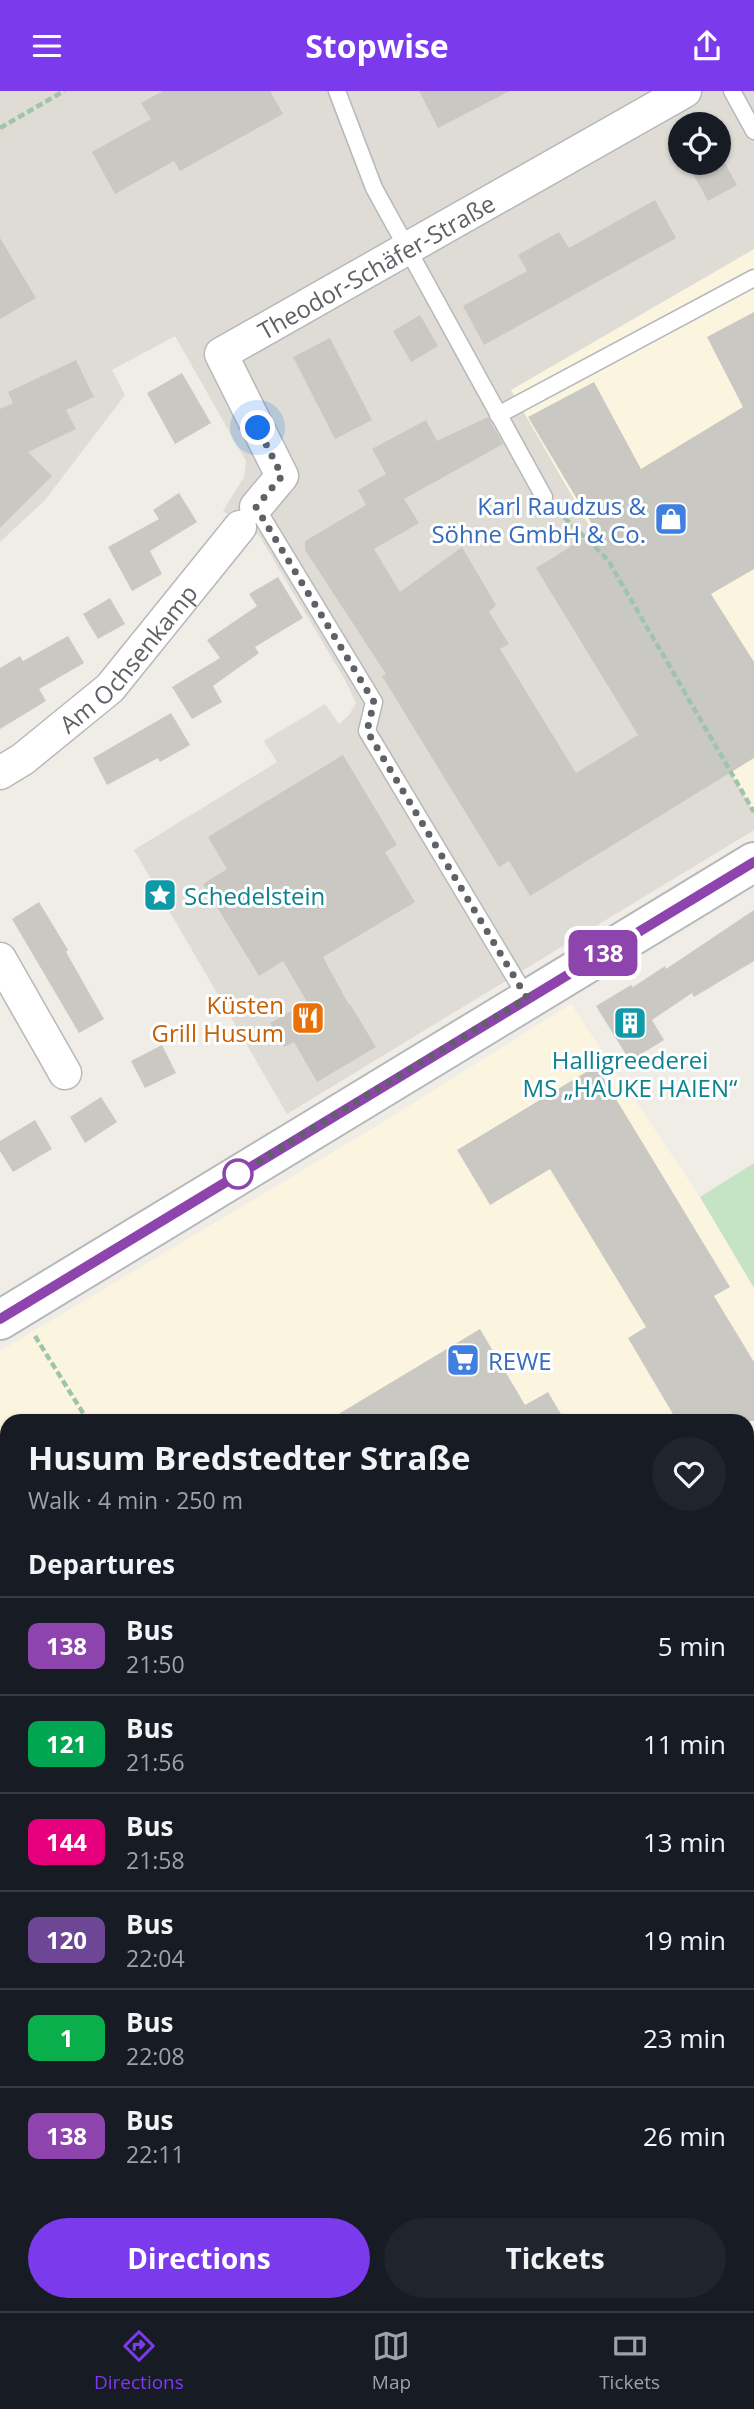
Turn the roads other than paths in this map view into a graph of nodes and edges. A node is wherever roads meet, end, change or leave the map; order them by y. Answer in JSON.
{"nodes":[{"id":1,"x":337,"y":91,"type":"edge"},
{"id":2,"x":685,"y":91,"type":"edge"},
{"id":3,"x":732,"y":91,"type":"edge"},
{"id":4,"x":754,"y":131,"type":"edge"},
{"id":5,"x":408,"y":249,"type":"junction"},
{"id":6,"x":754,"y":278,"type":"edge"},
{"id":7,"x":498,"y":415,"type":"junction"},
{"id":8,"x":544,"y":497,"type":"road end"},
{"id":9,"x":248,"y":517,"type":"junction"},
{"id":10,"x":0,"y":773,"type":"edge"},
{"id":11,"x":754,"y":862,"type":"edge"},
{"id":12,"x":0,"y":958,"type":"edge"},
{"id":13,"x":527,"y":998,"type":"junction"},
{"id":14,"x":65,"y":1073,"type":"dead end"},
{"id":15,"x":9,"y":1314,"type":"edge"}],
"edges":[{"from":1,"to":5,"type":"lane"},
{"from":2,"to":5,"type":"street","name":"Theodor-Schäfer-Straße"},
{"from":3,"to":4,"type":"lane"},
{"from":5,"to":7,"type":"lane"},
{"from":5,"to":9,"type":"street","name":"Theodor-Schäfer-Straße"},
{"from":6,"to":7,"type":"lane"},
{"from":7,"to":8,"type":"lane"},
{"from":9,"to":10,"type":"street","name":"Am Ochsenkamp"},
{"from":9,"to":13,"type":"lane"},
{"from":11,"to":13,"type":"main road"},
{"from":12,"to":14,"type":"street"},
{"from":13,"to":15,"type":"main road"}]}
